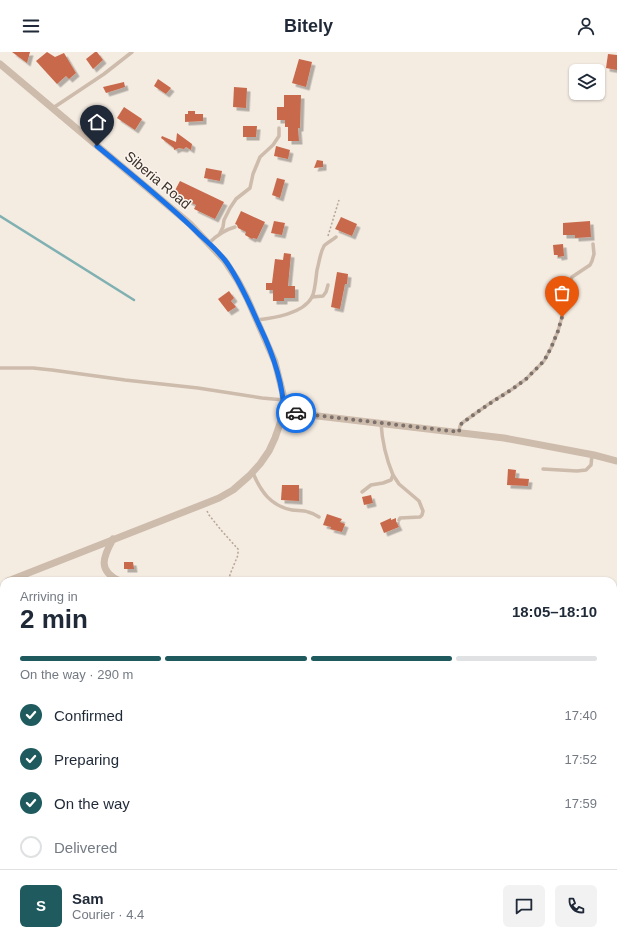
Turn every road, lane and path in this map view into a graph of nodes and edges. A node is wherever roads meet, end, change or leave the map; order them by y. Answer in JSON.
{"nodes":[{"id":1,"x":132,"y":52,"type":"edge"},
{"id":2,"x":0,"y":64,"type":"edge"},
{"id":3,"x":52,"y":109,"type":"junction"},
{"id":4,"x":279,"y":128,"type":"dead end"},
{"id":5,"x":339,"y":200,"type":"dead end"},
{"id":6,"x":235,"y":227,"type":"dead end"},
{"id":7,"x":220,"y":233,"type":"junction"},
{"id":8,"x":336,"y":237,"type":"dead end"},
{"id":9,"x":209,"y":243,"type":"junction"},
{"id":10,"x":593,"y":244,"type":"dead end"},
{"id":11,"x":324,"y":246,"type":"junction"},
{"id":12,"x":328,"y":285,"type":"dead end"},
{"id":13,"x":312,"y":297,"type":"junction"},
{"id":14,"x":257,"y":320,"type":"junction"},
{"id":15,"x":0,"y":368,"type":"edge"},
{"id":16,"x":284,"y":400,"type":"junction"},
{"id":17,"x":284,"y":412,"type":"junction"},
{"id":18,"x":381,"y":423,"type":"junction"},
{"id":19,"x":459,"y":432,"type":"junction"},
{"id":20,"x":592,"y":455,"type":"junction"},
{"id":21,"x":617,"y":461,"type":"edge"},
{"id":22,"x":543,"y":469,"type":"dead end"},
{"id":23,"x":252,"y":472,"type":"junction"},
{"id":24,"x":393,"y":475,"type":"junction"},
{"id":25,"x":362,"y":492,"type":"dead end"},
{"id":26,"x":204,"y":504,"type":"junction"},
{"id":27,"x":319,"y":517,"type":"dead end"},
{"id":28,"x":399,"y":520,"type":"dead end"},
{"id":29,"x":113,"y":539,"type":"junction"},
{"id":30,"x":18,"y":577,"type":"edge"},
{"id":31,"x":113,"y":577,"type":"edge"},
{"id":32,"x":229,"y":577,"type":"edge"}],
"edges":[{"from":1,"to":3,"type":"lane"},
{"from":2,"to":3,"type":"street","name":"Siberia Road"},
{"from":3,"to":9,"type":"street","name":"Siberia Road"},
{"from":4,"to":7,"type":"lane"},
{"from":5,"to":11,"type":"path"},
{"from":6,"to":7,"type":"lane"},
{"from":7,"to":9,"type":"lane"},
{"from":8,"to":11,"type":"lane"},
{"from":9,"to":14,"type":"street","name":"Siberia Road"},
{"from":10,"to":19,"type":"lane"},
{"from":11,"to":13,"type":"lane"},
{"from":12,"to":13,"type":"lane"},
{"from":13,"to":14,"type":"lane"},
{"from":14,"to":16,"type":"street","name":"Siberia Road"},
{"from":15,"to":16,"type":"lane"},
{"from":16,"to":17,"type":"street","name":"Siberia Road"},
{"from":17,"to":18,"type":"street"},
{"from":17,"to":23,"type":"street","name":"Siberia Road"},
{"from":18,"to":19,"type":"street"},
{"from":18,"to":24,"type":"lane"},
{"from":19,"to":20,"type":"street"},
{"from":20,"to":21,"type":"street"},
{"from":20,"to":22,"type":"lane"},
{"from":23,"to":26,"type":"street","name":"Siberia Road"},
{"from":23,"to":27,"type":"lane"},
{"from":24,"to":25,"type":"lane"},
{"from":24,"to":28,"type":"lane"},
{"from":26,"to":29,"type":"street","name":"Siberia Road"},
{"from":26,"to":32,"type":"path"},
{"from":29,"to":30,"type":"street","name":"Siberia Road"},
{"from":29,"to":31,"type":"street"}]}
